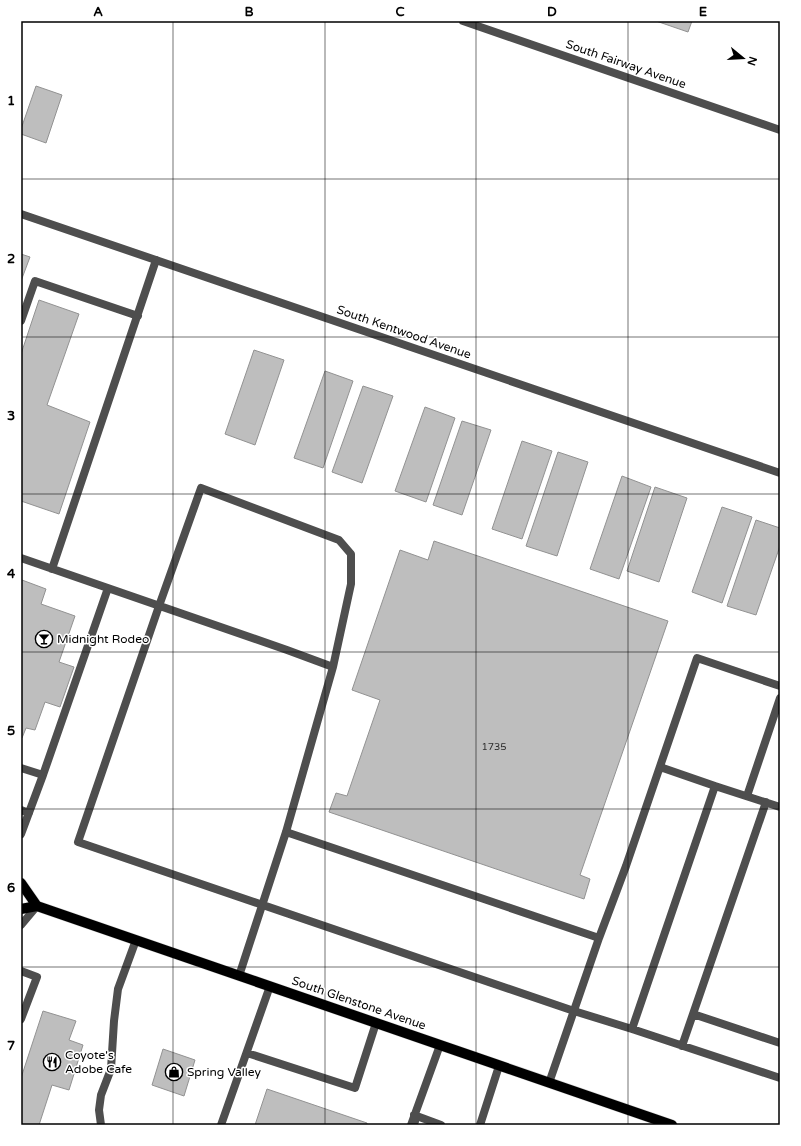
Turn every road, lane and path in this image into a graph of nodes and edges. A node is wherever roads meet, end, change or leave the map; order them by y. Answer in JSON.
{"nodes":[{"id":1,"x":463,"y":21,"type":"edge"},
{"id":2,"x":780,"y":130,"type":"edge"},
{"id":3,"x":21,"y":214,"type":"edge"},
{"id":4,"x":156,"y":260,"type":"junction"},
{"id":5,"x":138,"y":316,"type":"junction"},
{"id":6,"x":21,"y":321,"type":"edge"},
{"id":7,"x":780,"y":473,"type":"edge"},
{"id":8,"x":21,"y":558,"type":"edge"},
{"id":9,"x":52,"y":569,"type":"junction"},
{"id":10,"x":108,"y":588,"type":"junction"},
{"id":11,"x":159,"y":606,"type":"junction"},
{"id":12,"x":334,"y":667,"type":"junction"},
{"id":13,"x":780,"y":686,"type":"edge"},
{"id":14,"x":780,"y":698,"type":"edge"},
{"id":15,"x":660,"y":767,"type":"junction"},
{"id":16,"x":21,"y":768,"type":"edge"},
{"id":17,"x":43,"y":775,"type":"junction"},
{"id":18,"x":715,"y":786,"type":"junction"},
{"id":19,"x":747,"y":796,"type":"junction"},
{"id":20,"x":766,"y":802,"type":"junction"},
{"id":21,"x":780,"y":807,"type":"edge"},
{"id":22,"x":25,"y":811,"type":"edge"},
{"id":23,"x":286,"y":832,"type":"junction"},
{"id":24,"x":21,"y":834,"type":"edge"},
{"id":25,"x":21,"y":883,"type":"edge"},
{"id":26,"x":262,"y":905,"type":"junction"},
{"id":27,"x":38,"y":906,"type":"junction"},
{"id":28,"x":21,"y":909,"type":"edge"},
{"id":29,"x":21,"y":925,"type":"edge"},
{"id":30,"x":599,"y":938,"type":"junction"},
{"id":31,"x":136,"y":940,"type":"junction"},
{"id":32,"x":21,"y":971,"type":"edge"},
{"id":33,"x":239,"y":976,"type":"junction"},
{"id":34,"x":270,"y":986,"type":"junction"},
{"id":35,"x":574,"y":1011,"type":"junction"},
{"id":36,"x":693,"y":1014,"type":"junction"},
{"id":37,"x":21,"y":1019,"type":"edge"},
{"id":38,"x":376,"y":1023,"type":"junction"},
{"id":39,"x":632,"y":1029,"type":"junction"},
{"id":40,"x":780,"y":1043,"type":"edge"},
{"id":41,"x":440,"y":1045,"type":"junction"},
{"id":42,"x":682,"y":1046,"type":"junction"},
{"id":43,"x":246,"y":1053,"type":"junction"},
{"id":44,"x":499,"y":1066,"type":"junction"},
{"id":45,"x":780,"y":1078,"type":"edge"},
{"id":46,"x":549,"y":1083,"type":"junction"},
{"id":47,"x":414,"y":1116,"type":"junction"},
{"id":48,"x":101,"y":1125,"type":"edge"},
{"id":49,"x":221,"y":1125,"type":"edge"},
{"id":50,"x":411,"y":1125,"type":"edge"},
{"id":51,"x":415,"y":1125,"type":"edge"},
{"id":52,"x":441,"y":1125,"type":"edge"},
{"id":53,"x":480,"y":1125,"type":"edge"},
{"id":54,"x":672,"y":1125,"type":"edge"}],
"edges":[{"from":1,"to":2,"type":"street","name":"South Fairway Avenue"},
{"from":3,"to":4,"type":"street","name":"South Kentwood Avenue"},
{"from":4,"to":5,"type":"street"},
{"from":4,"to":7,"type":"street","name":"South Kentwood Avenue"},
{"from":5,"to":6,"type":"street"},
{"from":5,"to":9,"type":"street"},
{"from":8,"to":9,"type":"street"},
{"from":9,"to":10,"type":"street"},
{"from":10,"to":11,"type":"street"},
{"from":10,"to":17,"type":"street"},
{"from":11,"to":12,"type":"street"},
{"from":11,"to":12,"type":"street"},
{"from":11,"to":26,"type":"street"},
{"from":12,"to":23,"type":"street"},
{"from":13,"to":15,"type":"street"},
{"from":14,"to":19,"type":"street"},
{"from":15,"to":18,"type":"street"},
{"from":15,"to":30,"type":"street"},
{"from":16,"to":17,"type":"street"},
{"from":17,"to":22,"type":"street"},
{"from":18,"to":19,"type":"street"},
{"from":18,"to":39,"type":"street"},
{"from":19,"to":20,"type":"street"},
{"from":20,"to":21,"type":"street"},
{"from":20,"to":36,"type":"street"},
{"from":22,"to":24,"type":"street"},
{"from":23,"to":26,"type":"street"},
{"from":23,"to":30,"type":"street"},
{"from":25,"to":27,"type":"main road"},
{"from":26,"to":33,"type":"street"},
{"from":26,"to":35,"type":"street"},
{"from":27,"to":28,"type":"main road","name":"South Glenstone Avenue"},
{"from":27,"to":29,"type":"street"},
{"from":27,"to":31,"type":"main road","name":"South Glenstone Avenue"},
{"from":30,"to":35,"type":"street"},
{"from":31,"to":33,"type":"main road","name":"South Glenstone Avenue"},
{"from":31,"to":48,"type":"street"},
{"from":32,"to":37,"type":"street"},
{"from":33,"to":34,"type":"main road","name":"South Glenstone Avenue"},
{"from":34,"to":38,"type":"main road","name":"South Glenstone Avenue"},
{"from":34,"to":43,"type":"street"},
{"from":35,"to":39,"type":"street"},
{"from":35,"to":46,"type":"street"},
{"from":36,"to":40,"type":"street"},
{"from":36,"to":42,"type":"street"},
{"from":38,"to":41,"type":"main road","name":"South Glenstone Avenue"},
{"from":38,"to":43,"type":"street"},
{"from":39,"to":42,"type":"street"},
{"from":41,"to":44,"type":"main road","name":"South Glenstone Avenue"},
{"from":41,"to":47,"type":"street"},
{"from":42,"to":45,"type":"street"},
{"from":43,"to":49,"type":"street"},
{"from":44,"to":46,"type":"main road","name":"South Glenstone Avenue"},
{"from":44,"to":53,"type":"street"},
{"from":46,"to":54,"type":"main road","name":"South Glenstone Avenue"},
{"from":47,"to":50,"type":"street"},
{"from":47,"to":51,"type":"street"},
{"from":47,"to":52,"type":"street"}]}
